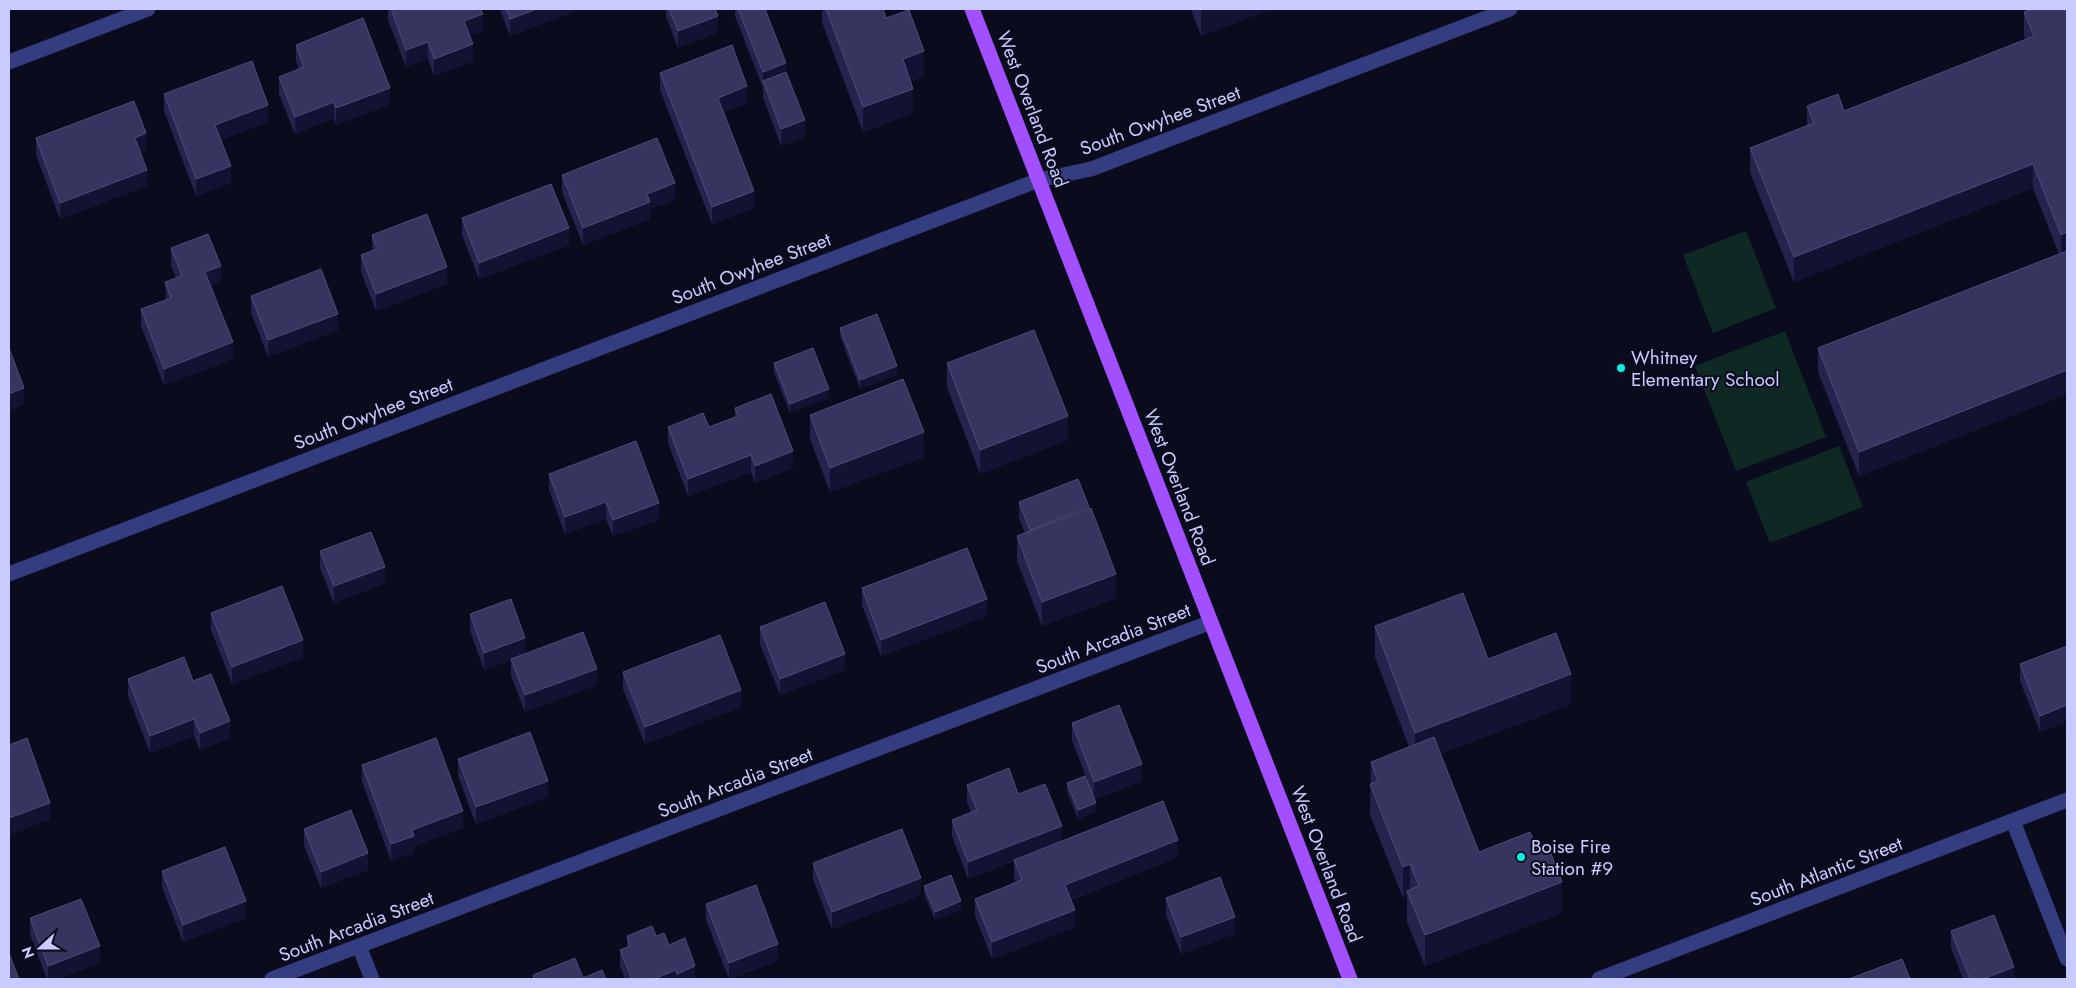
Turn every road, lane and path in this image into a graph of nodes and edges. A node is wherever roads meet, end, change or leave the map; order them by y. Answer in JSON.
{"nodes":[{"id":1,"x":148,"y":9,"type":"edge"},
{"id":2,"x":972,"y":9,"type":"edge"},
{"id":3,"x":1510,"y":9,"type":"edge"},
{"id":4,"x":9,"y":62,"type":"edge"},
{"id":5,"x":1039,"y":180,"type":"junction"},
{"id":6,"x":9,"y":574,"type":"edge"},
{"id":7,"x":1212,"y":622,"type":"junction"},
{"id":8,"x":2067,"y":800,"type":"edge"},
{"id":9,"x":2013,"y":821,"type":"junction"},
{"id":10,"x":359,"y":946,"type":"junction"},
{"id":11,"x":2067,"y":960,"type":"edge"},
{"id":12,"x":272,"y":979,"type":"edge"},
{"id":13,"x":372,"y":979,"type":"edge"},
{"id":14,"x":1350,"y":979,"type":"edge"},
{"id":15,"x":1599,"y":979,"type":"edge"}],
"edges":[{"from":1,"to":4,"type":"street"},
{"from":2,"to":5,"type":"main road","name":"West Overland Road"},
{"from":3,"to":5,"type":"street","name":"South Owyhee Street"},
{"from":5,"to":6,"type":"street","name":"South Owyhee Street"},
{"from":5,"to":7,"type":"main road","name":"West Overland Road"},
{"from":7,"to":10,"type":"street","name":"South Arcadia Street"},
{"from":7,"to":14,"type":"main road","name":"West Overland Road"},
{"from":8,"to":9,"type":"street","name":"South Atlantic Street"},
{"from":9,"to":11,"type":"street"},
{"from":9,"to":15,"type":"street","name":"South Atlantic Street"},
{"from":10,"to":12,"type":"street","name":"South Arcadia Street"},
{"from":10,"to":13,"type":"street"}]}
